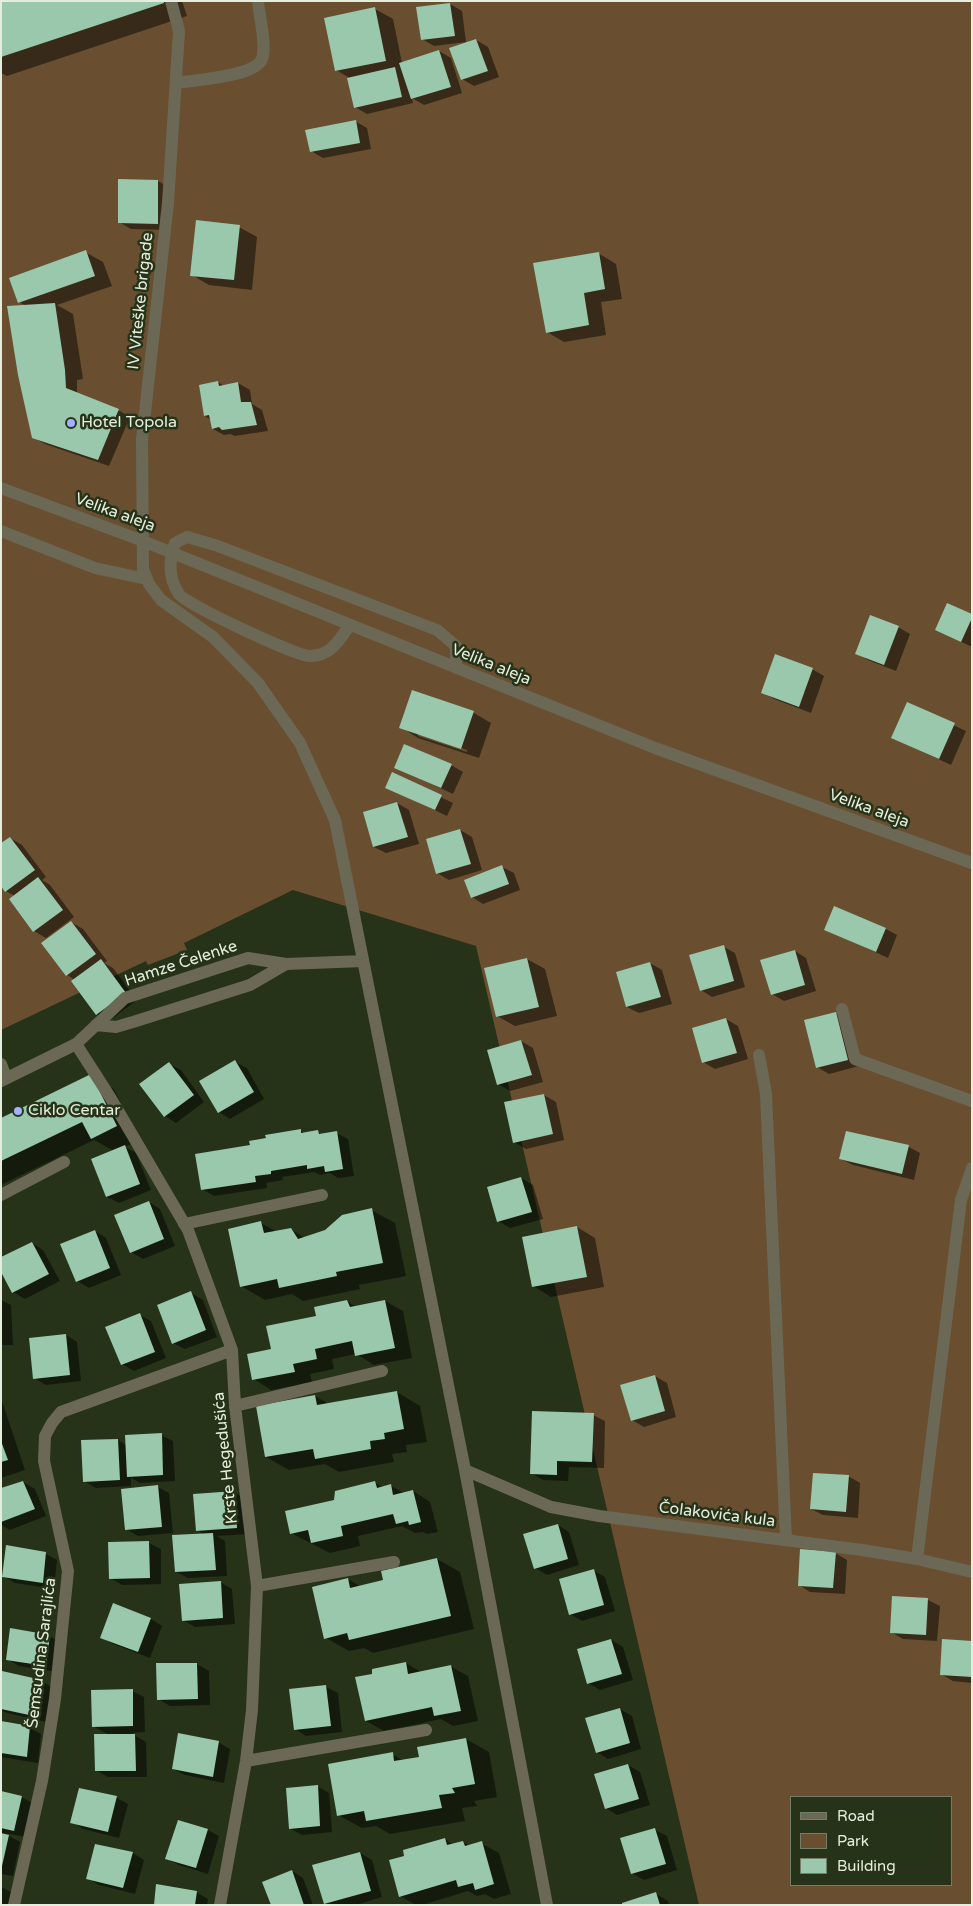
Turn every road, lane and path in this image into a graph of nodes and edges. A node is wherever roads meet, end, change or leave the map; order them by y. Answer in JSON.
{"nodes":[{"id":1,"x":171,"y":1,"type":"edge"},
{"id":2,"x":258,"y":1,"type":"edge"},
{"id":3,"x":176,"y":83,"type":"junction"},
{"id":4,"x":1,"y":488,"type":"edge"},
{"id":5,"x":1,"y":531,"type":"edge"},
{"id":6,"x":143,"y":541,"type":"junction"},
{"id":7,"x":172,"y":552,"type":"junction"},
{"id":8,"x":146,"y":579,"type":"junction"},
{"id":9,"x":350,"y":625,"type":"junction"},
{"id":10,"x":456,"y":668,"type":"junction"},
{"id":11,"x":972,"y":863,"type":"edge"},
{"id":12,"x":362,"y":961,"type":"junction"},
{"id":13,"x":286,"y":964,"type":"junction"},
{"id":14,"x":842,"y":1009,"type":"dead end"},
{"id":15,"x":96,"y":1025,"type":"junction"},
{"id":16,"x":76,"y":1044,"type":"junction"},
{"id":17,"x":758,"y":1055,"type":"dead end"},
{"id":18,"x":1,"y":1064,"type":"edge"},
{"id":19,"x":3,"y":1080,"type":"edge"},
{"id":20,"x":972,"y":1101,"type":"edge"},
{"id":21,"x":64,"y":1162,"type":"dead end"},
{"id":22,"x":972,"y":1168,"type":"edge"},
{"id":23,"x":322,"y":1194,"type":"dead end"},
{"id":24,"x":1,"y":1195,"type":"edge"},
{"id":25,"x":184,"y":1224,"type":"junction"},
{"id":26,"x":232,"y":1350,"type":"junction"},
{"id":27,"x":382,"y":1371,"type":"dead end"},
{"id":28,"x":235,"y":1406,"type":"junction"},
{"id":29,"x":465,"y":1470,"type":"junction"},
{"id":30,"x":786,"y":1540,"type":"junction"},
{"id":31,"x":917,"y":1559,"type":"junction"},
{"id":32,"x":394,"y":1562,"type":"dead end"},
{"id":33,"x":972,"y":1572,"type":"edge"},
{"id":34,"x":257,"y":1586,"type":"junction"},
{"id":35,"x":426,"y":1730,"type":"dead end"},
{"id":36,"x":246,"y":1761,"type":"junction"},
{"id":37,"x":14,"y":1905,"type":"edge"},
{"id":38,"x":220,"y":1905,"type":"edge"},
{"id":39,"x":547,"y":1905,"type":"edge"}],
"edges":[{"from":1,"to":3,"type":"street","name":"IV Viteške brigade"},
{"from":2,"to":3,"type":"street"},
{"from":3,"to":6,"type":"street","name":"IV Viteške brigade"},
{"from":4,"to":6,"type":"street","name":"Velika aleja"},
{"from":5,"to":8,"type":"street"},
{"from":6,"to":7,"type":"street","name":"Velika aleja"},
{"from":6,"to":8,"type":"street","name":"IV Viteške brigade"},
{"from":7,"to":9,"type":"street","name":"Velika aleja"},
{"from":7,"to":9,"type":"street"},
{"from":7,"to":10,"type":"street"},
{"from":8,"to":12,"type":"street","name":"IV Viteške brigade"},
{"from":9,"to":10,"type":"street","name":"Velika aleja"},
{"from":10,"to":11,"type":"street","name":"Velika aleja"},
{"from":12,"to":13,"type":"street","name":"Hamze Čelenke"},
{"from":12,"to":29,"type":"street","name":"IV Viteške brigade"},
{"from":13,"to":15,"type":"street","name":"Hamze Čelenke"},
{"from":13,"to":15,"type":"street","name":"Hamze Čelenke"},
{"from":14,"to":20,"type":"street"},
{"from":15,"to":16,"type":"street","name":"Hamze Čelenke"},
{"from":16,"to":19,"type":"street","name":"Hamze Čelenke"},
{"from":16,"to":25,"type":"street","name":"Krste Hegedušića"},
{"from":17,"to":30,"type":"street"},
{"from":18,"to":19,"type":"street"},
{"from":21,"to":24,"type":"street"},
{"from":22,"to":31,"type":"street"},
{"from":23,"to":25,"type":"street"},
{"from":25,"to":26,"type":"street","name":"Krste Hegedušića"},
{"from":26,"to":28,"type":"street","name":"Krste Hegedušića"},
{"from":26,"to":37,"type":"street","name":"Šemsudina Sarajlića"},
{"from":27,"to":28,"type":"street"},
{"from":28,"to":34,"type":"street","name":"Krste Hegedušića"},
{"from":29,"to":30,"type":"street","name":"Čolakovića kula"},
{"from":29,"to":39,"type":"street","name":"IV Viteške brigade"},
{"from":30,"to":31,"type":"street","name":"Čolakovića kula"},
{"from":31,"to":33,"type":"street","name":"Čolakovića kula"},
{"from":32,"to":34,"type":"street"},
{"from":34,"to":36,"type":"street","name":"Krste Hegedušića"},
{"from":35,"to":36,"type":"street"},
{"from":36,"to":38,"type":"street","name":"Krste Hegedušića"}]}
